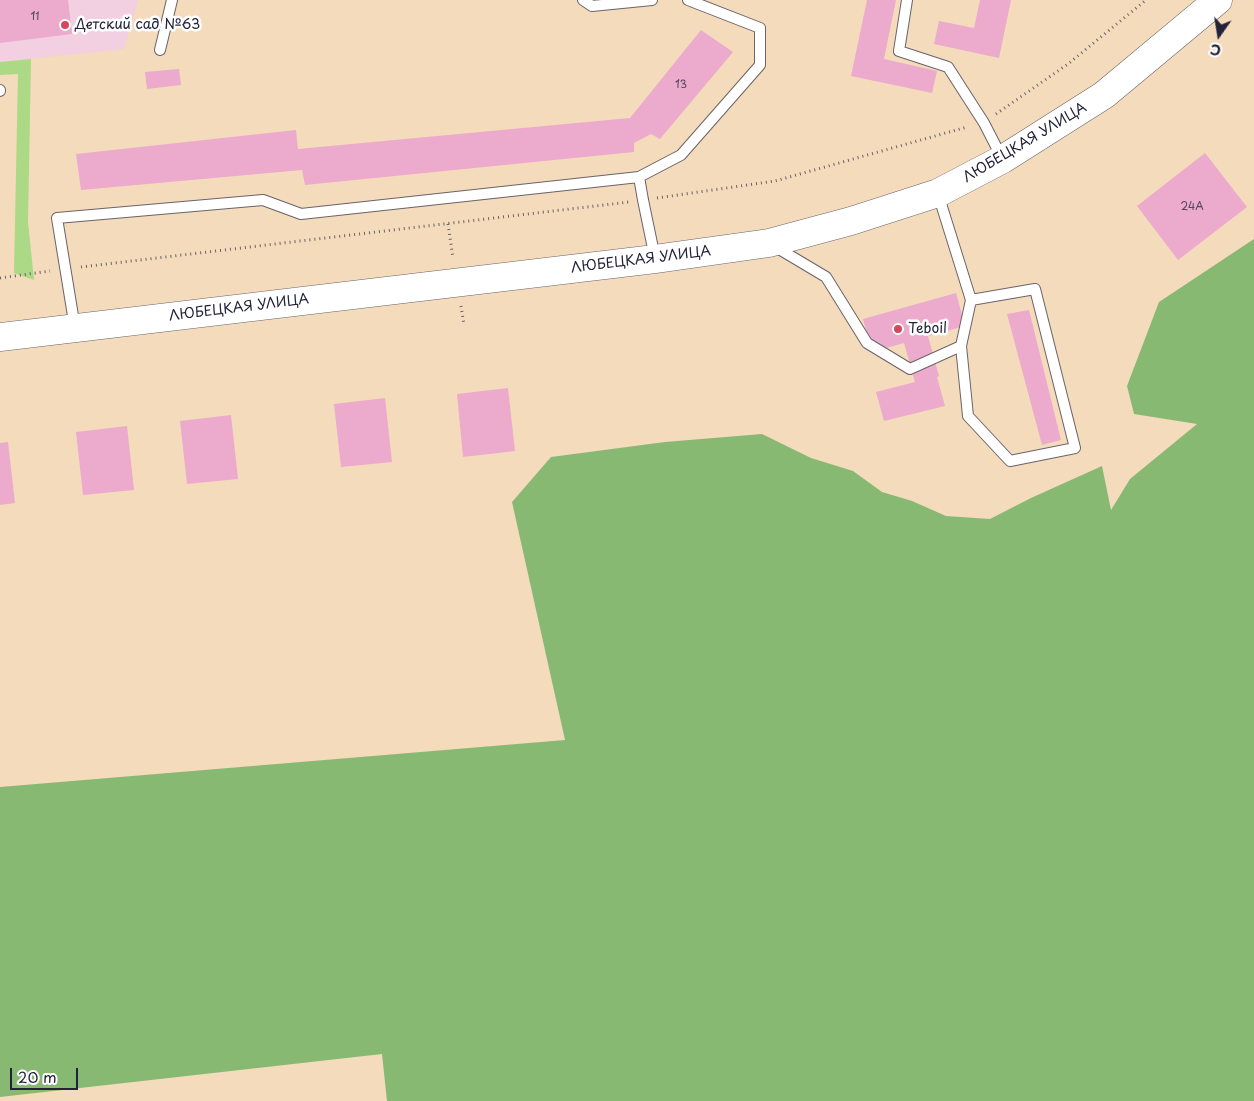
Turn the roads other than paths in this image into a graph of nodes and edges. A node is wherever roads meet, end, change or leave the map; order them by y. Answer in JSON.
{"nodes":[{"id":1,"x":172,"y":0,"type":"edge"},
{"id":2,"x":582,"y":0,"type":"edge"},
{"id":3,"x":652,"y":0,"type":"edge"},
{"id":4,"x":688,"y":0,"type":"edge"},
{"id":5,"x":908,"y":0,"type":"edge"},
{"id":6,"x":1218,"y":0,"type":"edge"},
{"id":7,"x":160,"y":50,"type":"dead end"},
{"id":8,"x":1003,"y":159,"type":"junction"},
{"id":9,"x":639,"y":177,"type":"junction"},
{"id":10,"x":938,"y":193,"type":"junction"},
{"id":11,"x":769,"y":243,"type":"junction"},
{"id":12,"x":655,"y":259,"type":"junction"},
{"id":13,"x":971,"y":300,"type":"junction"},
{"id":14,"x":75,"y":328,"type":"junction"},
{"id":15,"x":0,"y":337,"type":"edge"},
{"id":16,"x":961,"y":346,"type":"junction"}],
"edges":[{"from":1,"to":7,"type":"lane"},
{"from":2,"to":3,"type":"lane"},
{"from":4,"to":9,"type":"lane"},
{"from":5,"to":8,"type":"lane"},
{"from":6,"to":8,"type":"street","name":"ЛЮБЕЦКАЯ УЛИЦА"},
{"from":8,"to":10,"type":"street","name":"ЛЮБЕЦКАЯ УЛИЦА"},
{"from":9,"to":12,"type":"lane"},
{"from":9,"to":14,"type":"lane"},
{"from":10,"to":11,"type":"street","name":"ЛЮБЕЦКАЯ УЛИЦА"},
{"from":10,"to":13,"type":"lane"},
{"from":11,"to":12,"type":"street","name":"ЛЮБЕЦКАЯ УЛИЦА"},
{"from":11,"to":16,"type":"lane"},
{"from":12,"to":14,"type":"street","name":"ЛЮБЕЦКАЯ УЛИЦА"},
{"from":13,"to":16,"type":"lane"},
{"from":13,"to":16,"type":"lane"},
{"from":14,"to":15,"type":"street","name":"ЛЮБЕЦКАЯ УЛИЦА"}]}
